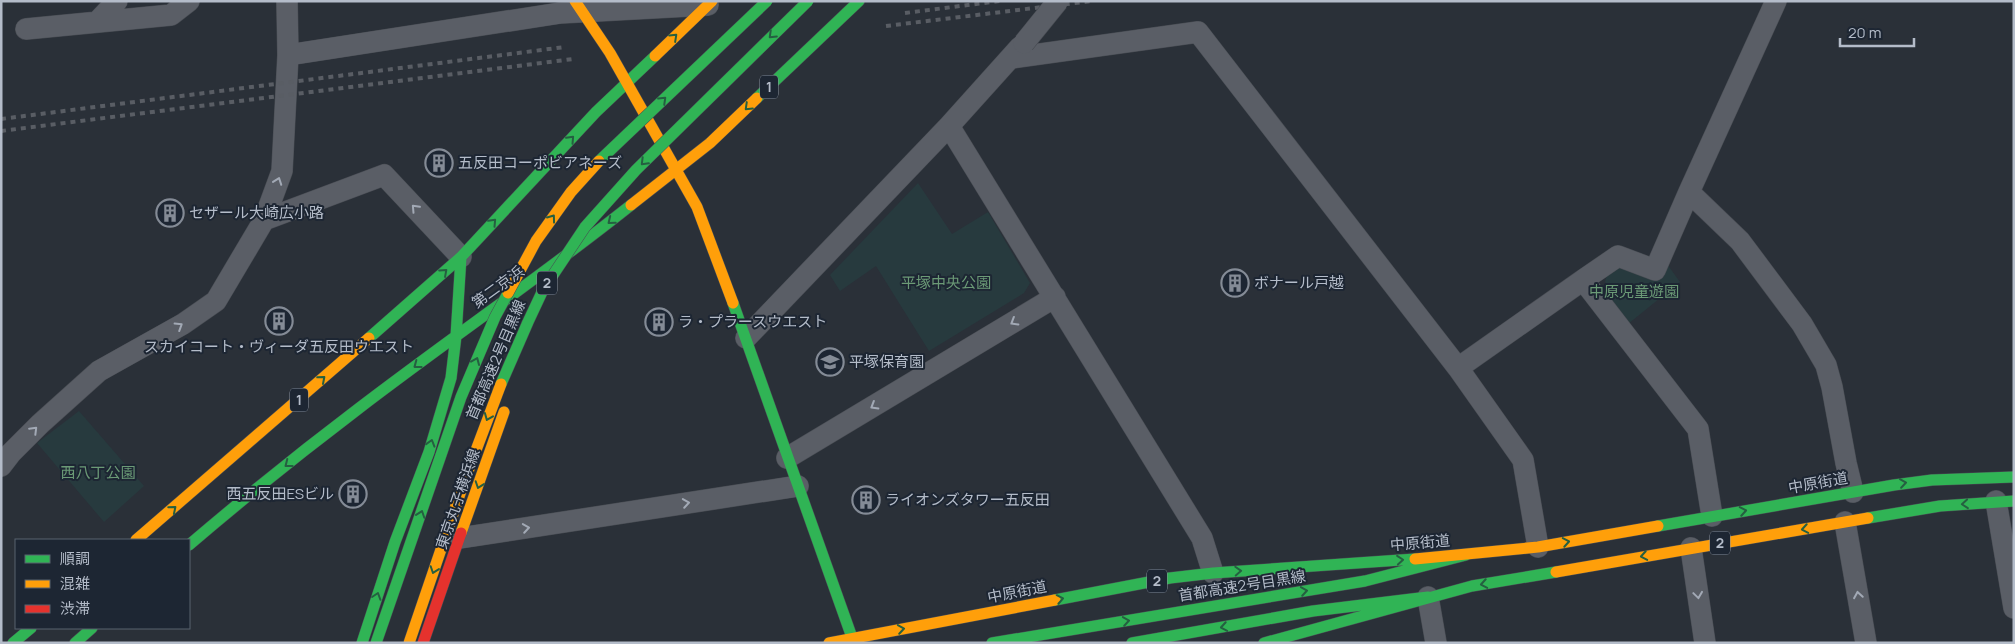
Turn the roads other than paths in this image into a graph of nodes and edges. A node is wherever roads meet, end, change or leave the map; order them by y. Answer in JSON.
{"nodes":[{"id":1,"x":117,"y":1,"type":"edge"},
{"id":2,"x":141,"y":1,"type":"edge"},
{"id":3,"x":189,"y":1,"type":"edge"},
{"id":4,"x":287,"y":1,"type":"edge"},
{"id":5,"x":767,"y":1,"type":"edge"},
{"id":6,"x":808,"y":1,"type":"edge"},
{"id":7,"x":859,"y":1,"type":"edge"},
{"id":8,"x":1058,"y":1,"type":"edge"},
{"id":9,"x":1776,"y":1,"type":"edge"},
{"id":10,"x":710,"y":3,"type":"edge"},
{"id":11,"x":578,"y":6,"type":"edge"},
{"id":12,"x":156,"y":16,"type":"junction"},
{"id":13,"x":97,"y":22,"type":"junction"},
{"id":14,"x":26,"y":29,"type":"dead end"},
{"id":15,"x":1018,"y":50,"type":"junction"},
{"id":16,"x":288,"y":55,"type":"junction"},
{"id":17,"x":627,"y":83,"type":"junction"},
{"id":18,"x":948,"y":126,"type":"junction"},
{"id":19,"x":677,"y":169,"type":"junction"},
{"id":20,"x":1689,"y":192,"type":"junction"},
{"id":21,"x":264,"y":220,"type":"junction"},
{"id":22,"x":593,"y":236,"type":"junction"},
{"id":23,"x":460,"y":257,"type":"junction"},
{"id":24,"x":1583,"y":280,"type":"junction"},
{"id":25,"x":1055,"y":297,"type":"junction"},
{"id":26,"x":456,"y":336,"type":"junction"},
{"id":27,"x":746,"y":338,"type":"junction"},
{"id":28,"x":1458,"y":368,"type":"junction"},
{"id":29,"x":787,"y":458,"type":"junction"},
{"id":30,"x":1,"y":466,"type":"edge"},
{"id":31,"x":2014,"y":477,"type":"edge"},
{"id":32,"x":798,"y":486,"type":"junction"},
{"id":33,"x":1853,"y":492,"type":"junction"},
{"id":34,"x":2005,"y":501,"type":"edge"},
{"id":35,"x":1712,"y":516,"type":"junction"},
{"id":36,"x":1845,"y":522,"type":"junction"},
{"id":37,"x":460,"y":538,"type":"junction"},
{"id":38,"x":137,"y":539,"type":"edge"},
{"id":39,"x":190,"y":544,"type":"edge"},
{"id":40,"x":1538,"y":547,"type":"junction"},
{"id":41,"x":1691,"y":548,"type":"junction"},
{"id":42,"x":1466,"y":555,"type":"junction"},
{"id":43,"x":1213,"y":573,"type":"junction"},
{"id":44,"x":1428,"y":597,"type":"junction"},
{"id":45,"x":2014,"y":608,"type":"edge"},
{"id":46,"x":30,"y":629,"type":"edge"},
{"id":47,"x":91,"y":629,"type":"edge"},
{"id":48,"x":854,"y":640,"type":"edge"},
{"id":49,"x":13,"y":643,"type":"edge"},
{"id":50,"x":75,"y":643,"type":"edge"},
{"id":51,"x":362,"y":643,"type":"edge"},
{"id":52,"x":376,"y":643,"type":"edge"},
{"id":53,"x":409,"y":643,"type":"edge"},
{"id":54,"x":423,"y":643,"type":"edge"},
{"id":55,"x":829,"y":643,"type":"edge"},
{"id":56,"x":992,"y":643,"type":"edge"},
{"id":57,"x":1132,"y":643,"type":"edge"},
{"id":58,"x":1264,"y":643,"type":"edge"},
{"id":59,"x":1436,"y":643,"type":"edge"},
{"id":60,"x":1704,"y":643,"type":"edge"},
{"id":61,"x":1866,"y":643,"type":"edge"}],
"edges":[{"from":1,"to":13,"type":"street"},
{"from":2,"to":12,"type":"street"},
{"from":3,"to":12,"type":"street"},
{"from":4,"to":16,"type":"street"},
{"from":52,"to":5,"type":"main road","name":"首都高速2号目黒線","number":"2","one_way":true,"bridge":true},
{"from":6,"to":53,"type":"main road","name":"首都高速2号目黒線","number":"2","one_way":true,"bridge":true},
{"from":7,"to":19,"type":"main road","name":"第二京浜","number":"1","one_way":true},
{"from":8,"to":15,"type":"street","bridge":true},
{"from":9,"to":20,"type":"street"},
{"from":10,"to":11,"type":"street"},
{"from":17,"to":10,"type":"main road","number":"1","one_way":true},
{"from":11,"to":16,"type":"street"},
{"from":11,"to":17,"type":"main road"},
{"from":12,"to":13,"type":"street"},
{"from":13,"to":14,"type":"street"},
{"from":15,"to":18,"type":"street"},
{"from":15,"to":28,"type":"street"},
{"from":21,"to":16,"type":"street","one_way":true},
{"from":17,"to":19,"type":"main road"},
{"from":23,"to":17,"type":"main road","number":"1","one_way":true},
{"from":18,"to":25,"type":"street"},
{"from":18,"to":27,"type":"street"},
{"from":19,"to":22,"type":"main road","name":"第二京浜","number":"1","one_way":true},
{"from":19,"to":27,"type":"main road"},
{"from":20,"to":24,"type":"street"},
{"from":20,"to":33,"type":"street"},
{"from":23,"to":21,"type":"street","one_way":true},
{"from":30,"to":21,"type":"street","one_way":true},
{"from":22,"to":26,"type":"main road","name":"第二京浜","number":"1"},
{"from":22,"to":37,"type":"main road","name":"東京丸子横浜線","number":"2","one_way":true},
{"from":23,"to":26,"type":"main road"},
{"from":38,"to":23,"type":"main road","number":"1","one_way":true},
{"from":24,"to":28,"type":"street"},
{"from":24,"to":35,"type":"street"},
{"from":25,"to":29,"type":"street","one_way":true},
{"from":25,"to":43,"type":"street"},
{"from":26,"to":39,"type":"main road","name":"第二京浜","number":"1","one_way":true},
{"from":51,"to":26,"type":"main road","one_way":true},
{"from":27,"to":29,"type":"main road"},
{"from":28,"to":40,"type":"street"},
{"from":29,"to":32,"type":"main road"},
{"from":33,"to":31,"type":"main road","name":"中原街道","number":"2","one_way":true},
{"from":37,"to":32,"type":"street","one_way":true},
{"from":32,"to":48,"type":"main road"},
{"from":35,"to":33,"type":"main road","name":"中原街道","number":"2","one_way":true},
{"from":34,"to":36,"type":"main road","number":"2","one_way":true},
{"from":34,"to":45,"type":"street"},
{"from":40,"to":35,"type":"main road","name":"中原街道","number":"2","one_way":true},
{"from":36,"to":41,"type":"main road","number":"2","one_way":true},
{"from":61,"to":36,"type":"street","one_way":true},
{"from":37,"to":54,"type":"main road","name":"東京丸子横浜線","number":"2"},
{"from":40,"to":42,"type":"main road","name":"中原街道","number":"2"},
{"from":41,"to":44,"type":"main road","number":"2","one_way":true},
{"from":41,"to":60,"type":"street","one_way":true},
{"from":43,"to":42,"type":"main road","name":"中原街道","number":"2","one_way":true},
{"from":56,"to":42,"type":"main road","name":"首都高速2号目黒線","number":"2","one_way":true},
{"from":48,"to":43,"type":"main road","name":"中原街道","number":"2","one_way":true},
{"from":44,"to":57,"type":"main road","number":"2","one_way":true},
{"from":44,"to":58,"type":"main road","number":"2"},
{"from":44,"to":59,"type":"street"},
{"from":46,"to":49,"type":"main road"},
{"from":47,"to":50,"type":"main road"},
{"from":48,"to":55,"type":"main road","name":"中原街道","number":"2"}]}
